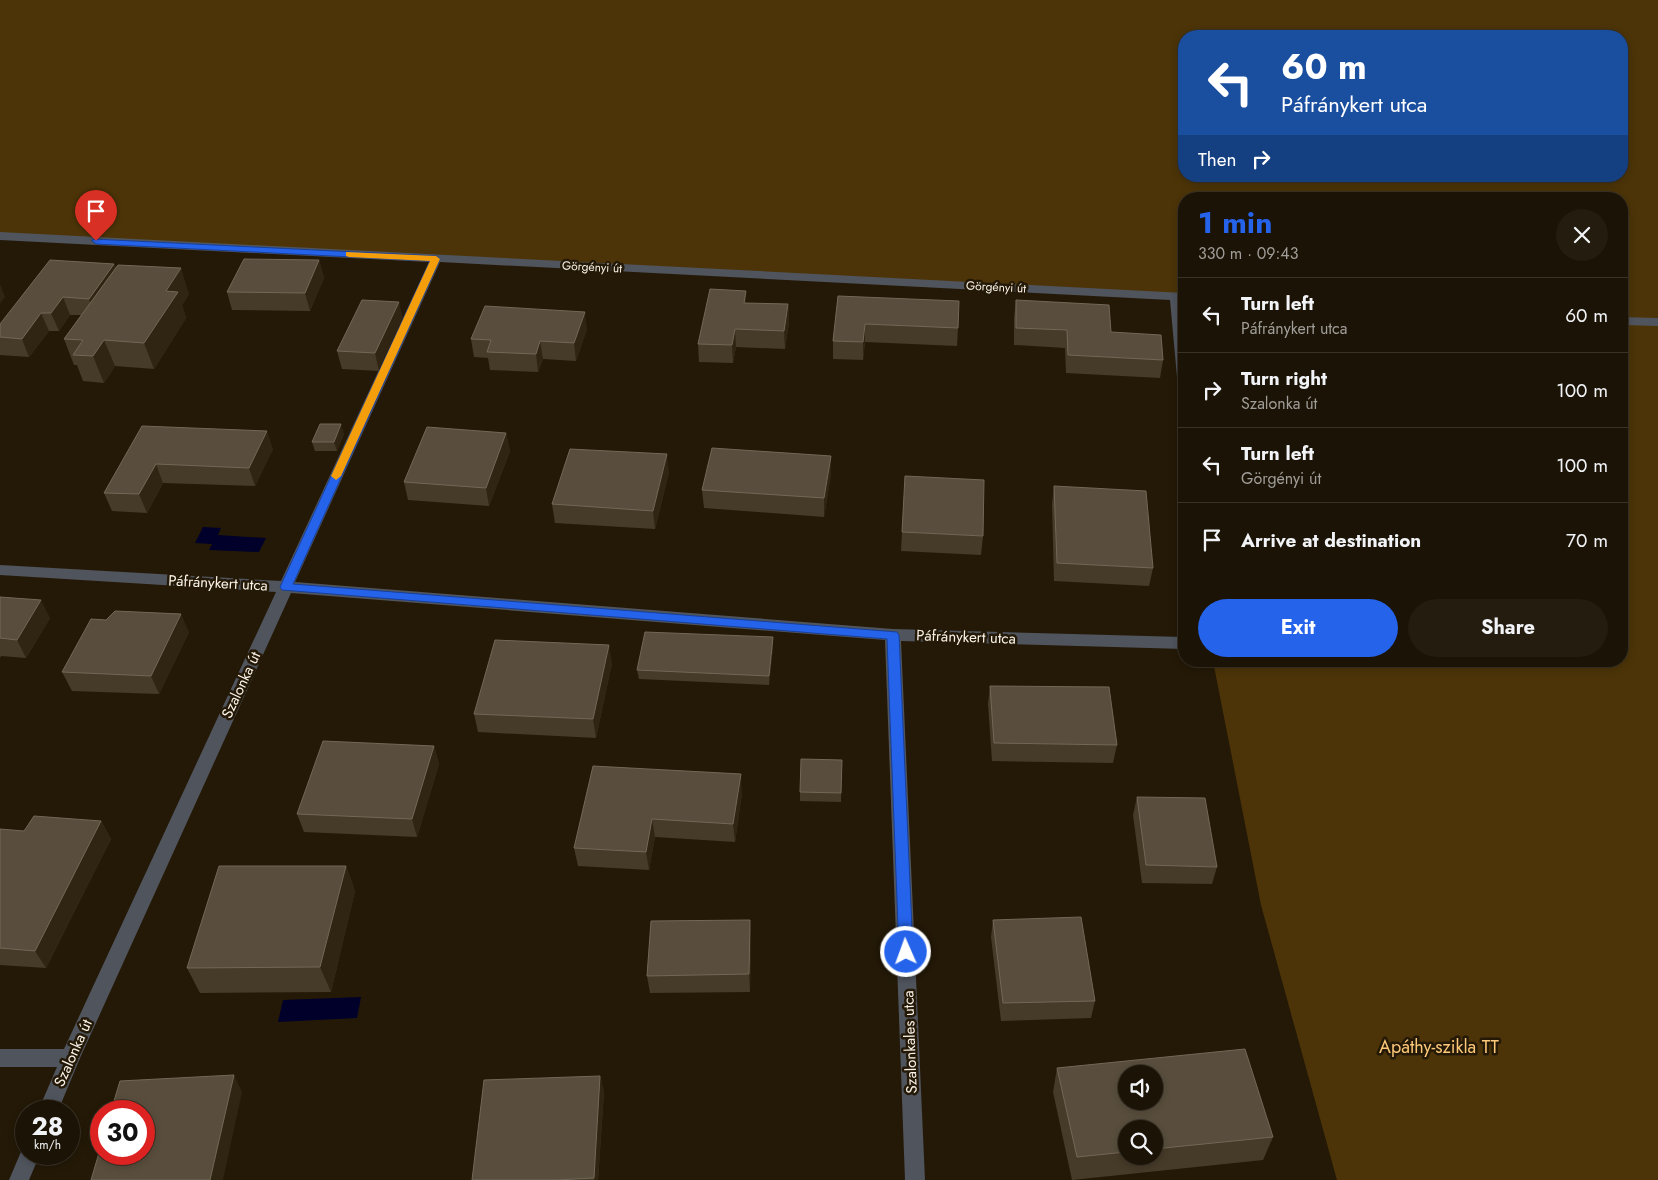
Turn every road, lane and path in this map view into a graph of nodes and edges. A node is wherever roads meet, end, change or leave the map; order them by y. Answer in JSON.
{"nodes":[{"id":1,"x":0,"y":236,"type":"edge"},
{"id":2,"x":436,"y":259,"type":"junction"},
{"id":3,"x":1178,"y":297,"type":"edge"},
{"id":4,"x":1628,"y":320,"type":"edge"},
{"id":5,"x":1658,"y":322,"type":"edge"},
{"id":6,"x":0,"y":570,"type":"edge"},
{"id":7,"x":286,"y":587,"type":"junction"},
{"id":8,"x":893,"y":635,"type":"junction"},
{"id":9,"x":1178,"y":643,"type":"edge"},
{"id":10,"x":0,"y":1058,"type":"edge"},
{"id":11,"x":70,"y":1058,"type":"junction"},
{"id":12,"x":53,"y":1100,"type":"edge"},
{"id":13,"x":25,"y":1165,"type":"edge"},
{"id":14,"x":19,"y":1180,"type":"edge"},
{"id":15,"x":915,"y":1180,"type":"edge"}],
"edges":[{"from":1,"to":2,"type":"street","name":"Görgényi út"},
{"from":2,"to":3,"type":"street","name":"Görgényi út"},
{"from":2,"to":7,"type":"street","name":"Szalonka út"},
{"from":4,"to":5,"type":"street"},
{"from":6,"to":7,"type":"street","name":"Páfránykert utca"},
{"from":7,"to":8,"type":"street","name":"Páfránykert utca"},
{"from":7,"to":11,"type":"street","name":"Szalonka út"},
{"from":8,"to":9,"type":"street","name":"Páfránykert utca"},
{"from":8,"to":15,"type":"street","name":"Szalonkales utca"},
{"from":10,"to":11,"type":"street"},
{"from":11,"to":12,"type":"street","name":"Szalonka út"},
{"from":13,"to":14,"type":"street"}]}
